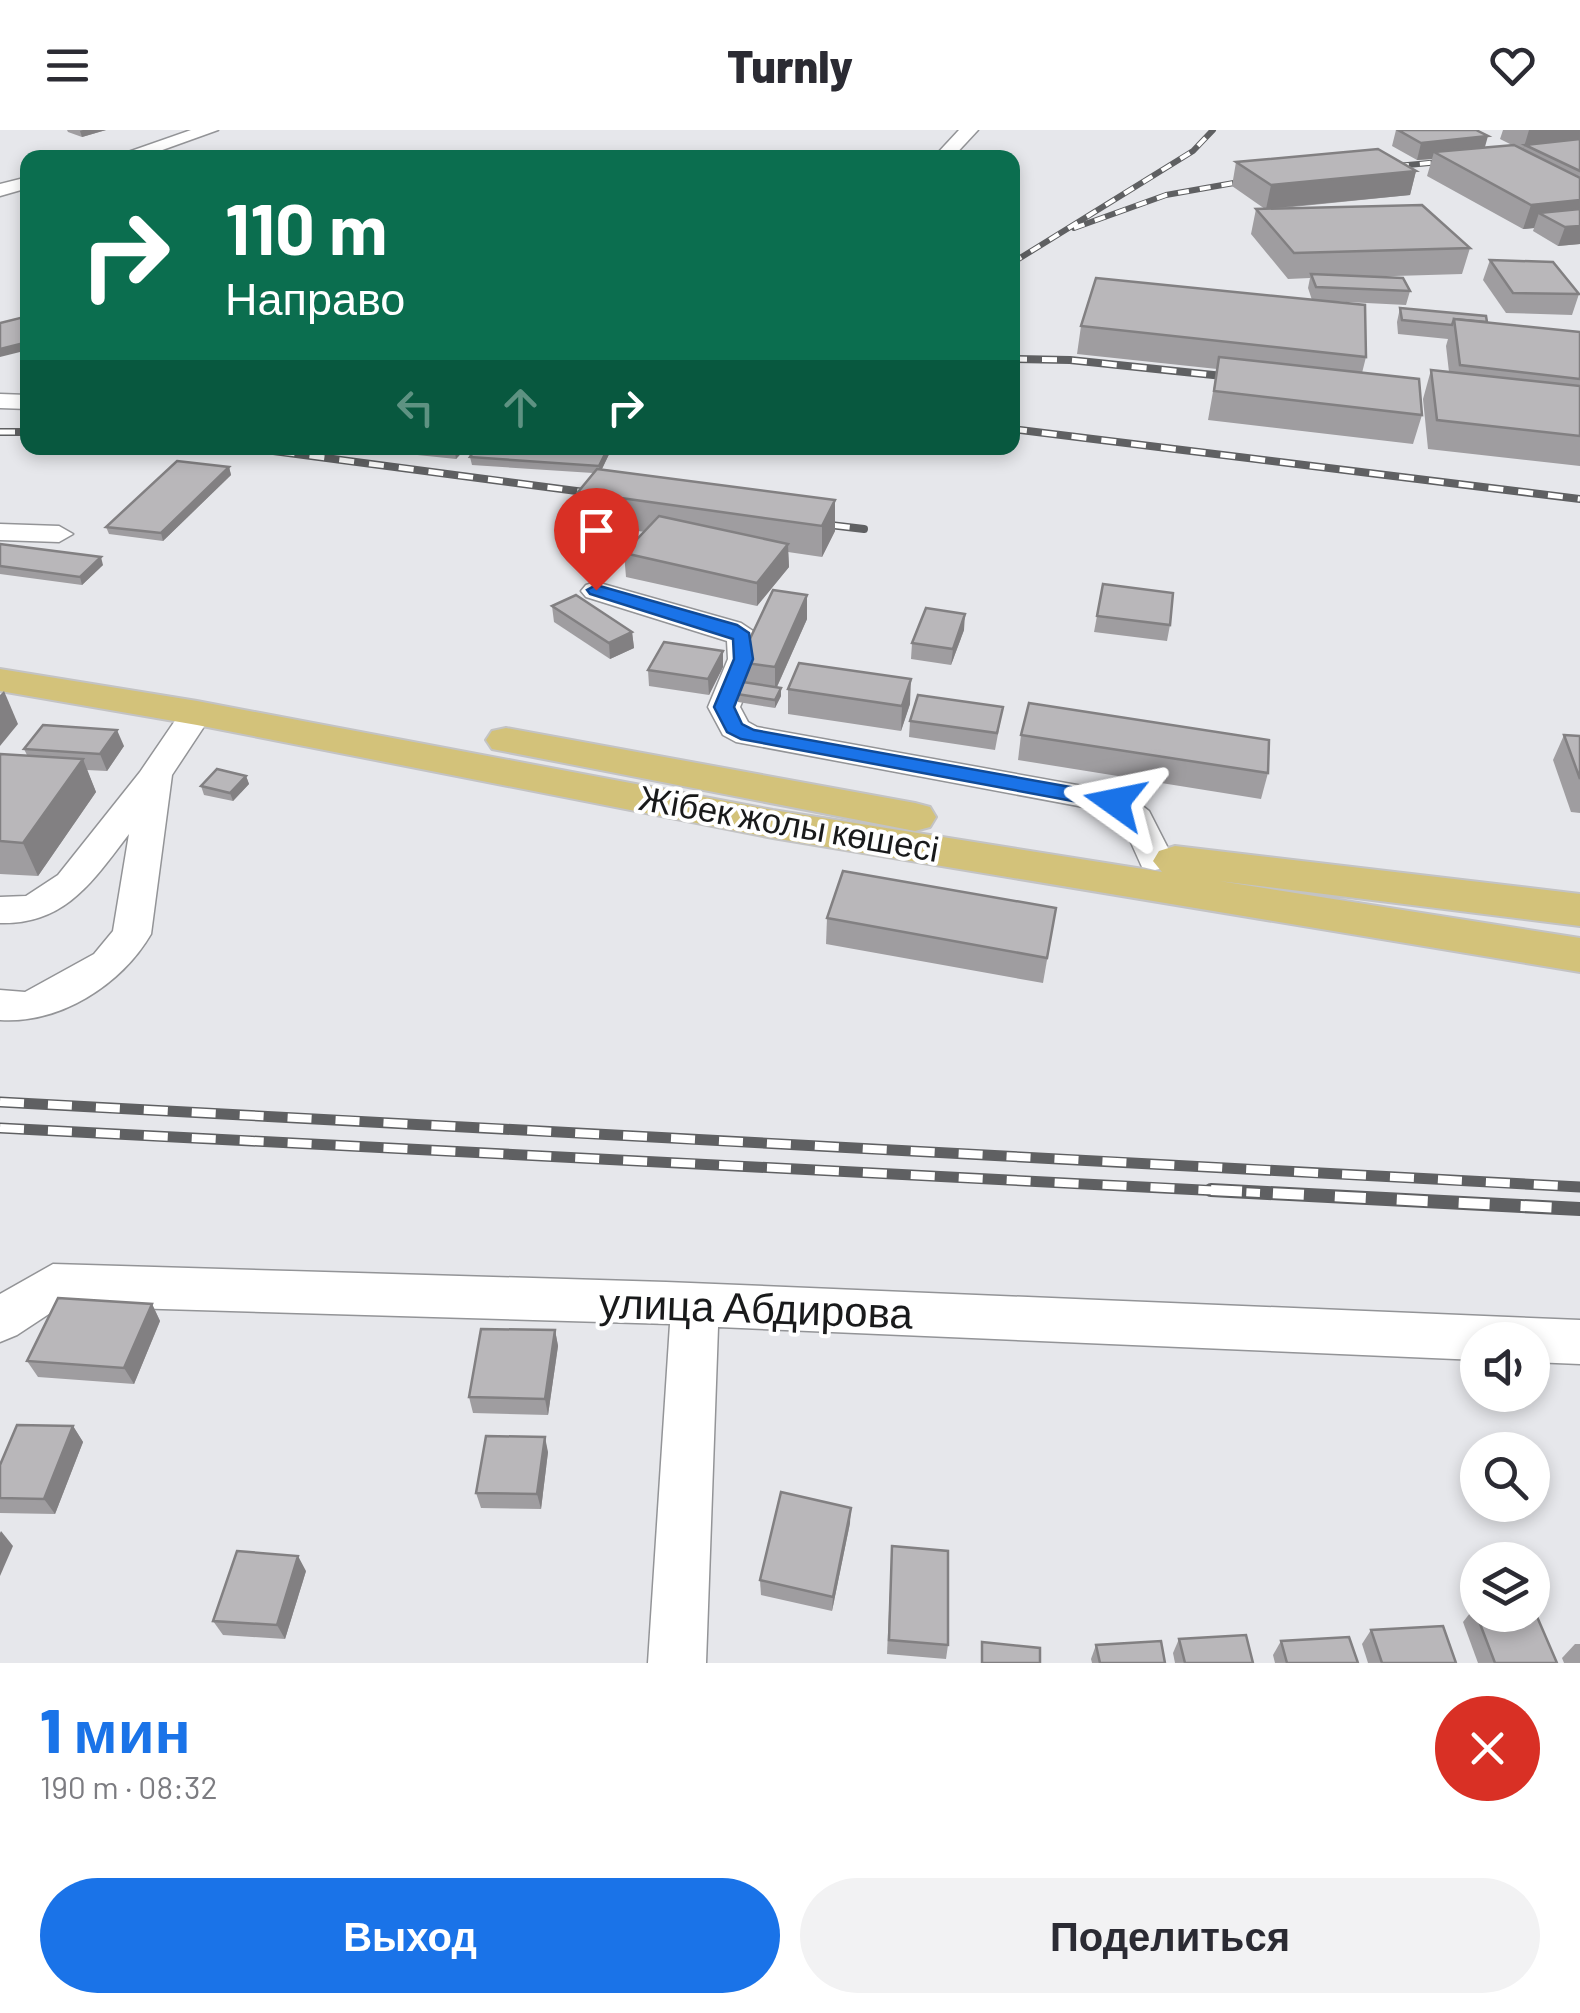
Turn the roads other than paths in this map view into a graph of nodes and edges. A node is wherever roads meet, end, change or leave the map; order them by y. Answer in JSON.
{"nodes":[{"id":1,"x":134,"y":130,"type":"edge"},
{"id":2,"x":209,"y":130,"type":"edge"},
{"id":3,"x":969,"y":130,"type":"edge"},
{"id":4,"x":174,"y":143,"type":"junction"},
{"id":5,"x":149,"y":150,"type":"edge"},
{"id":6,"x":950,"y":150,"type":"edge"},
{"id":7,"x":0,"y":532,"type":"edge"},
{"id":8,"x":59,"y":534,"type":"dead end"},
{"id":9,"x":596,"y":590,"type":"dead end"},
{"id":10,"x":0,"y":654,"type":"edge"},
{"id":11,"x":0,"y":680,"type":"edge"},
{"id":12,"x":197,"y":714,"type":"junction"},
{"id":13,"x":156,"y":775,"type":"junction"},
{"id":14,"x":1154,"y":858,"type":"junction"},
{"id":15,"x":0,"y":910,"type":"edge"},
{"id":16,"x":1580,"y":910,"type":"edge"},
{"id":17,"x":1567,"y":958,"type":"edge"},
{"id":18,"x":0,"y":1005,"type":"edge"},
{"id":19,"x":696,"y":1305,"type":"junction"},
{"id":20,"x":0,"y":1320,"type":"edge"},
{"id":21,"x":1460,"y":1337,"type":"edge"},
{"id":22,"x":1550,"y":1341,"type":"edge"},
{"id":23,"x":1580,"y":1342,"type":"edge"},
{"id":24,"x":678,"y":1663,"type":"edge"}],
"edges":[{"from":1,"to":4,"type":"street"},
{"from":2,"to":4,"type":"street"},
{"from":3,"to":6,"type":"street"},
{"from":4,"to":5,"type":"street"},
{"from":7,"to":8,"type":"street"},
{"from":9,"to":14,"type":"street"},
{"from":10,"to":14,"type":"main road","name":"Жібек жолы көшесі"},
{"from":11,"to":12,"type":"main road","name":"Жібек жолы көшесі"},
{"from":12,"to":13,"type":"street"},
{"from":12,"to":17,"type":"main road","name":"Жібек жолы көшесі"},
{"from":13,"to":15,"type":"street"},
{"from":13,"to":18,"type":"street"},
{"from":14,"to":16,"type":"main road","name":"Жібек жолы көшесі"},
{"from":19,"to":20,"type":"street","name":"улица Абдирова"},
{"from":19,"to":21,"type":"street","name":"улица Абдирова"},
{"from":19,"to":24,"type":"street"},
{"from":22,"to":23,"type":"street"}]}
